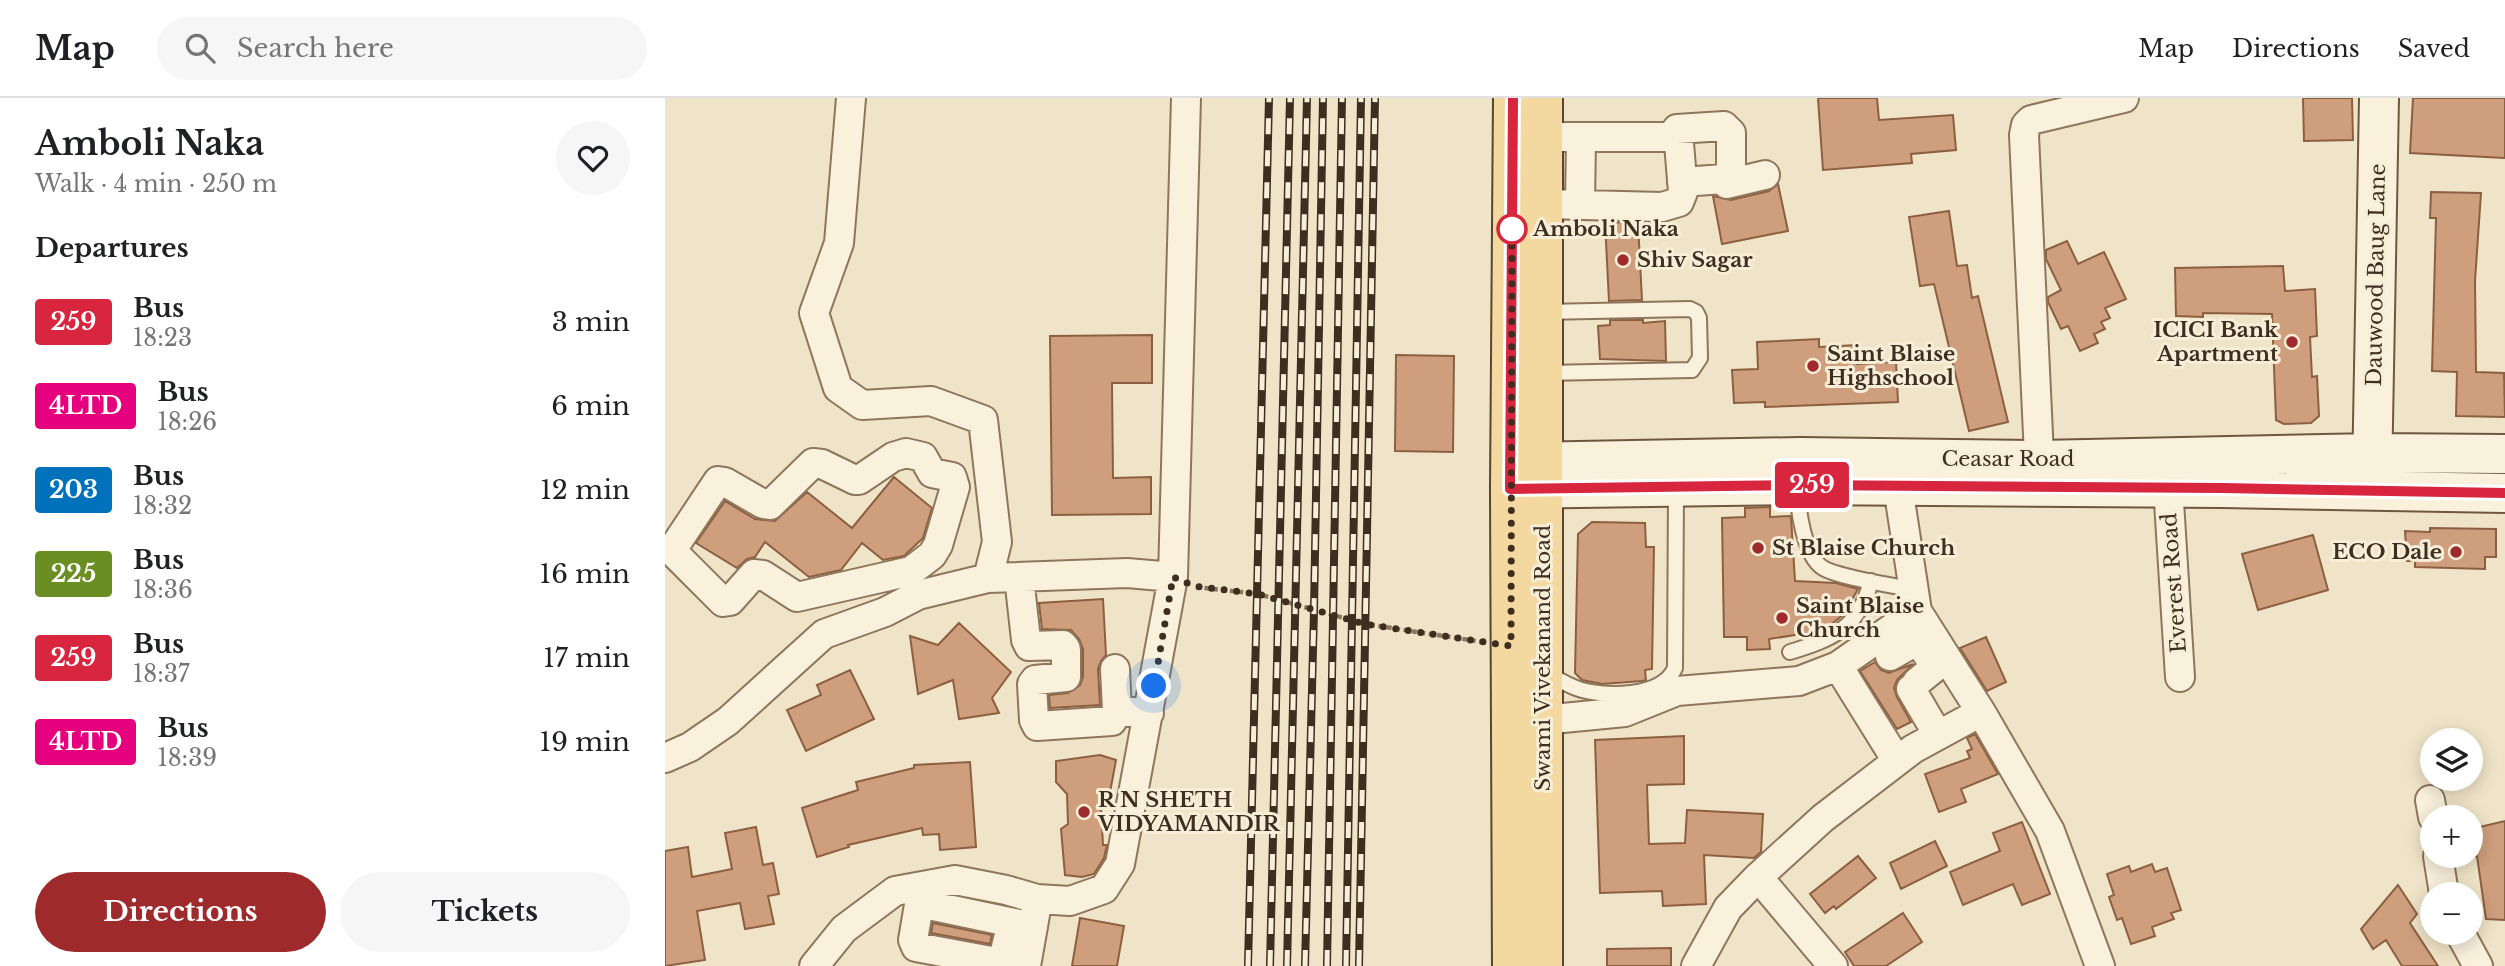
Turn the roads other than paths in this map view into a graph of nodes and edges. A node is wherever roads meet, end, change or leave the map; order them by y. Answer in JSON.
{"nodes":[{"id":1,"x":851,"y":98,"type":"edge"},
{"id":2,"x":1187,"y":98,"type":"edge"},
{"id":3,"x":1514,"y":98,"type":"edge"},
{"id":4,"x":1543,"y":98,"type":"edge"},
{"id":5,"x":2125,"y":98,"type":"edge"},
{"id":6,"x":2379,"y":98,"type":"edge"},
{"id":7,"x":1543,"y":137,"type":"junction"},
{"id":8,"x":1671,"y":137,"type":"junction"},
{"id":9,"x":1581,"y":138,"type":"junction"},
{"id":10,"x":1765,"y":175,"type":"dead end"},
{"id":11,"x":1724,"y":179,"type":"junction"},
{"id":12,"x":1682,"y":182,"type":"junction"},
{"id":13,"x":1562,"y":204,"type":"junction"},
{"id":14,"x":1544,"y":312,"type":"junction"},
{"id":15,"x":1544,"y":373,"type":"junction"},
{"id":16,"x":2373,"y":453,"type":"junction"},
{"id":17,"x":2505,"y":454,"type":"edge"},
{"id":18,"x":1899,"y":472,"type":"junction"},
{"id":19,"x":2168,"y":473,"type":"junction"},
{"id":20,"x":2040,"y":474,"type":"junction"},
{"id":21,"x":1527,"y":476,"type":"junction"},
{"id":22,"x":1798,"y":485,"type":"junction"},
{"id":23,"x":1677,"y":488,"type":"junction"},
{"id":24,"x":2372,"y":491,"type":"junction"},
{"id":25,"x":2505,"y":493,"type":"edge"},
{"id":26,"x":1019,"y":577,"type":"junction"},
{"id":27,"x":1173,"y":577,"type":"junction"},
{"id":28,"x":988,"y":578,"type":"junction"},
{"id":29,"x":1871,"y":581,"type":"junction"},
{"id":30,"x":914,"y":583,"type":"junction"},
{"id":31,"x":797,"y":597,"type":"junction"},
{"id":32,"x":1913,"y":615,"type":"junction"},
{"id":33,"x":824,"y":634,"type":"junction"},
{"id":34,"x":1790,"y":652,"type":"dead end"},
{"id":35,"x":1890,"y":656,"type":"dead end"},
{"id":36,"x":1838,"y":666,"type":"junction"},
{"id":37,"x":1115,"y":669,"type":"dead end"},
{"id":38,"x":1542,"y":671,"type":"junction"},
{"id":39,"x":2180,"y":677,"type":"dead end"},
{"id":40,"x":1117,"y":711,"type":"junction"},
{"id":41,"x":1981,"y":712,"type":"junction"},
{"id":42,"x":1149,"y":713,"type":"junction"},
{"id":43,"x":1539,"y":721,"type":"junction"},
{"id":44,"x":1934,"y":727,"type":"junction"},
{"id":45,"x":1891,"y":752,"type":"junction"},
{"id":46,"x":665,"y":758,"type":"edge"},
{"id":47,"x":1758,"y":877,"type":"junction"},
{"id":48,"x":920,"y":895,"type":"junction"},
{"id":49,"x":1027,"y":916,"type":"junction"},
{"id":50,"x":2467,"y":945,"type":"edge"},
{"id":51,"x":814,"y":966,"type":"edge"},
{"id":52,"x":1026,"y":966,"type":"edge"},
{"id":53,"x":1512,"y":966,"type":"edge"},
{"id":54,"x":1542,"y":966,"type":"edge"},
{"id":55,"x":1696,"y":966,"type":"edge"},
{"id":56,"x":1833,"y":966,"type":"edge"},
{"id":57,"x":2100,"y":966,"type":"edge"},
{"id":58,"x":2478,"y":966,"type":"edge"}],
"edges":[{"from":1,"to":28,"type":"street"},
{"from":2,"to":27,"type":"street"},
{"from":3,"to":21,"type":"main road","name":"Swami Vivekanand Road"},
{"from":4,"to":7,"type":"main road","name":"Swami Vivekanand Road"},
{"from":5,"to":20,"type":"street"},
{"from":6,"to":16,"type":"main road","name":"Dauwood Baug Lane"},
{"from":7,"to":9,"type":"street"},
{"from":7,"to":13,"type":"main road","name":"Swami Vivekanand Road"},
{"from":8,"to":9,"type":"street"},
{"from":8,"to":11,"type":"street"},
{"from":8,"to":12,"type":"street"},
{"from":9,"to":13,"type":"street"},
{"from":10,"to":11,"type":"street"},
{"from":11,"to":12,"type":"street"},
{"from":12,"to":13,"type":"street"},
{"from":13,"to":14,"type":"main road","name":"Swami Vivekanand Road"},
{"from":14,"to":15,"type":"main road","name":"Swami Vivekanand Road"},
{"from":14,"to":15,"type":"lane"},
{"from":15,"to":21,"type":"main road","name":"Swami Vivekanand Road"},
{"from":16,"to":17,"type":"main road","name":"Ceasar Road"},
{"from":16,"to":19,"type":"main road","name":"Ceasar Road"},
{"from":16,"to":24,"type":"main road","name":"Dauwood Baug Lane"},
{"from":18,"to":20,"type":"main road","name":"Ceasar Road"},
{"from":18,"to":21,"type":"main road","name":"Ceasar Road"},
{"from":18,"to":22,"type":"main road","name":"Ceasar Road"},
{"from":18,"to":32,"type":"street"},
{"from":19,"to":20,"type":"main road","name":"Ceasar Road"},
{"from":19,"to":24,"type":"main road","name":"Ceasar Road"},
{"from":19,"to":39,"type":"street","name":"Everest Road"},
{"from":21,"to":23,"type":"main road","name":"Ceasar Road"},
{"from":21,"to":38,"type":"main road","name":"Swami Vivekanand Road"},
{"from":21,"to":43,"type":"main road","name":"Swami Vivekanand Road"},
{"from":22,"to":23,"type":"main road","name":"Ceasar Road"},
{"from":22,"to":29,"type":"lane"},
{"from":23,"to":38,"type":"lane"},
{"from":24,"to":25,"type":"main road","name":"Ceasar Road"},
{"from":26,"to":27,"type":"street"},
{"from":26,"to":28,"type":"street"},
{"from":26,"to":40,"type":"street"},
{"from":27,"to":42,"type":"street"},
{"from":28,"to":30,"type":"street"},
{"from":29,"to":32,"type":"lane"},
{"from":29,"to":34,"type":"lane"},
{"from":30,"to":31,"type":"street"},
{"from":30,"to":31,"type":"street"},
{"from":30,"to":33,"type":"street"},
{"from":31,"to":33,"type":"street"},
{"from":32,"to":35,"type":"street"},
{"from":32,"to":36,"type":"street"},
{"from":32,"to":41,"type":"street"},
{"from":32,"to":44,"type":"street"},
{"from":33,"to":46,"type":"street"},
{"from":36,"to":43,"type":"street"},
{"from":36,"to":45,"type":"street"},
{"from":37,"to":40,"type":"street"},
{"from":38,"to":43,"type":"main road","name":"Swami Vivekanand Road"},
{"from":40,"to":42,"type":"street"},
{"from":41,"to":44,"type":"street"},
{"from":41,"to":57,"type":"street"},
{"from":42,"to":49,"type":"street"},
{"from":43,"to":53,"type":"main road","name":"Swami Vivekanand Road"},
{"from":43,"to":54,"type":"main road","name":"Swami Vivekanand Road"},
{"from":44,"to":45,"type":"street"},
{"from":45,"to":47,"type":"street"},
{"from":47,"to":55,"type":"street"},
{"from":47,"to":56,"type":"street"},
{"from":48,"to":49,"type":"street"},
{"from":48,"to":49,"type":"street"},
{"from":48,"to":51,"type":"street"},
{"from":49,"to":52,"type":"street"},
{"from":50,"to":58,"type":"street"}]}
